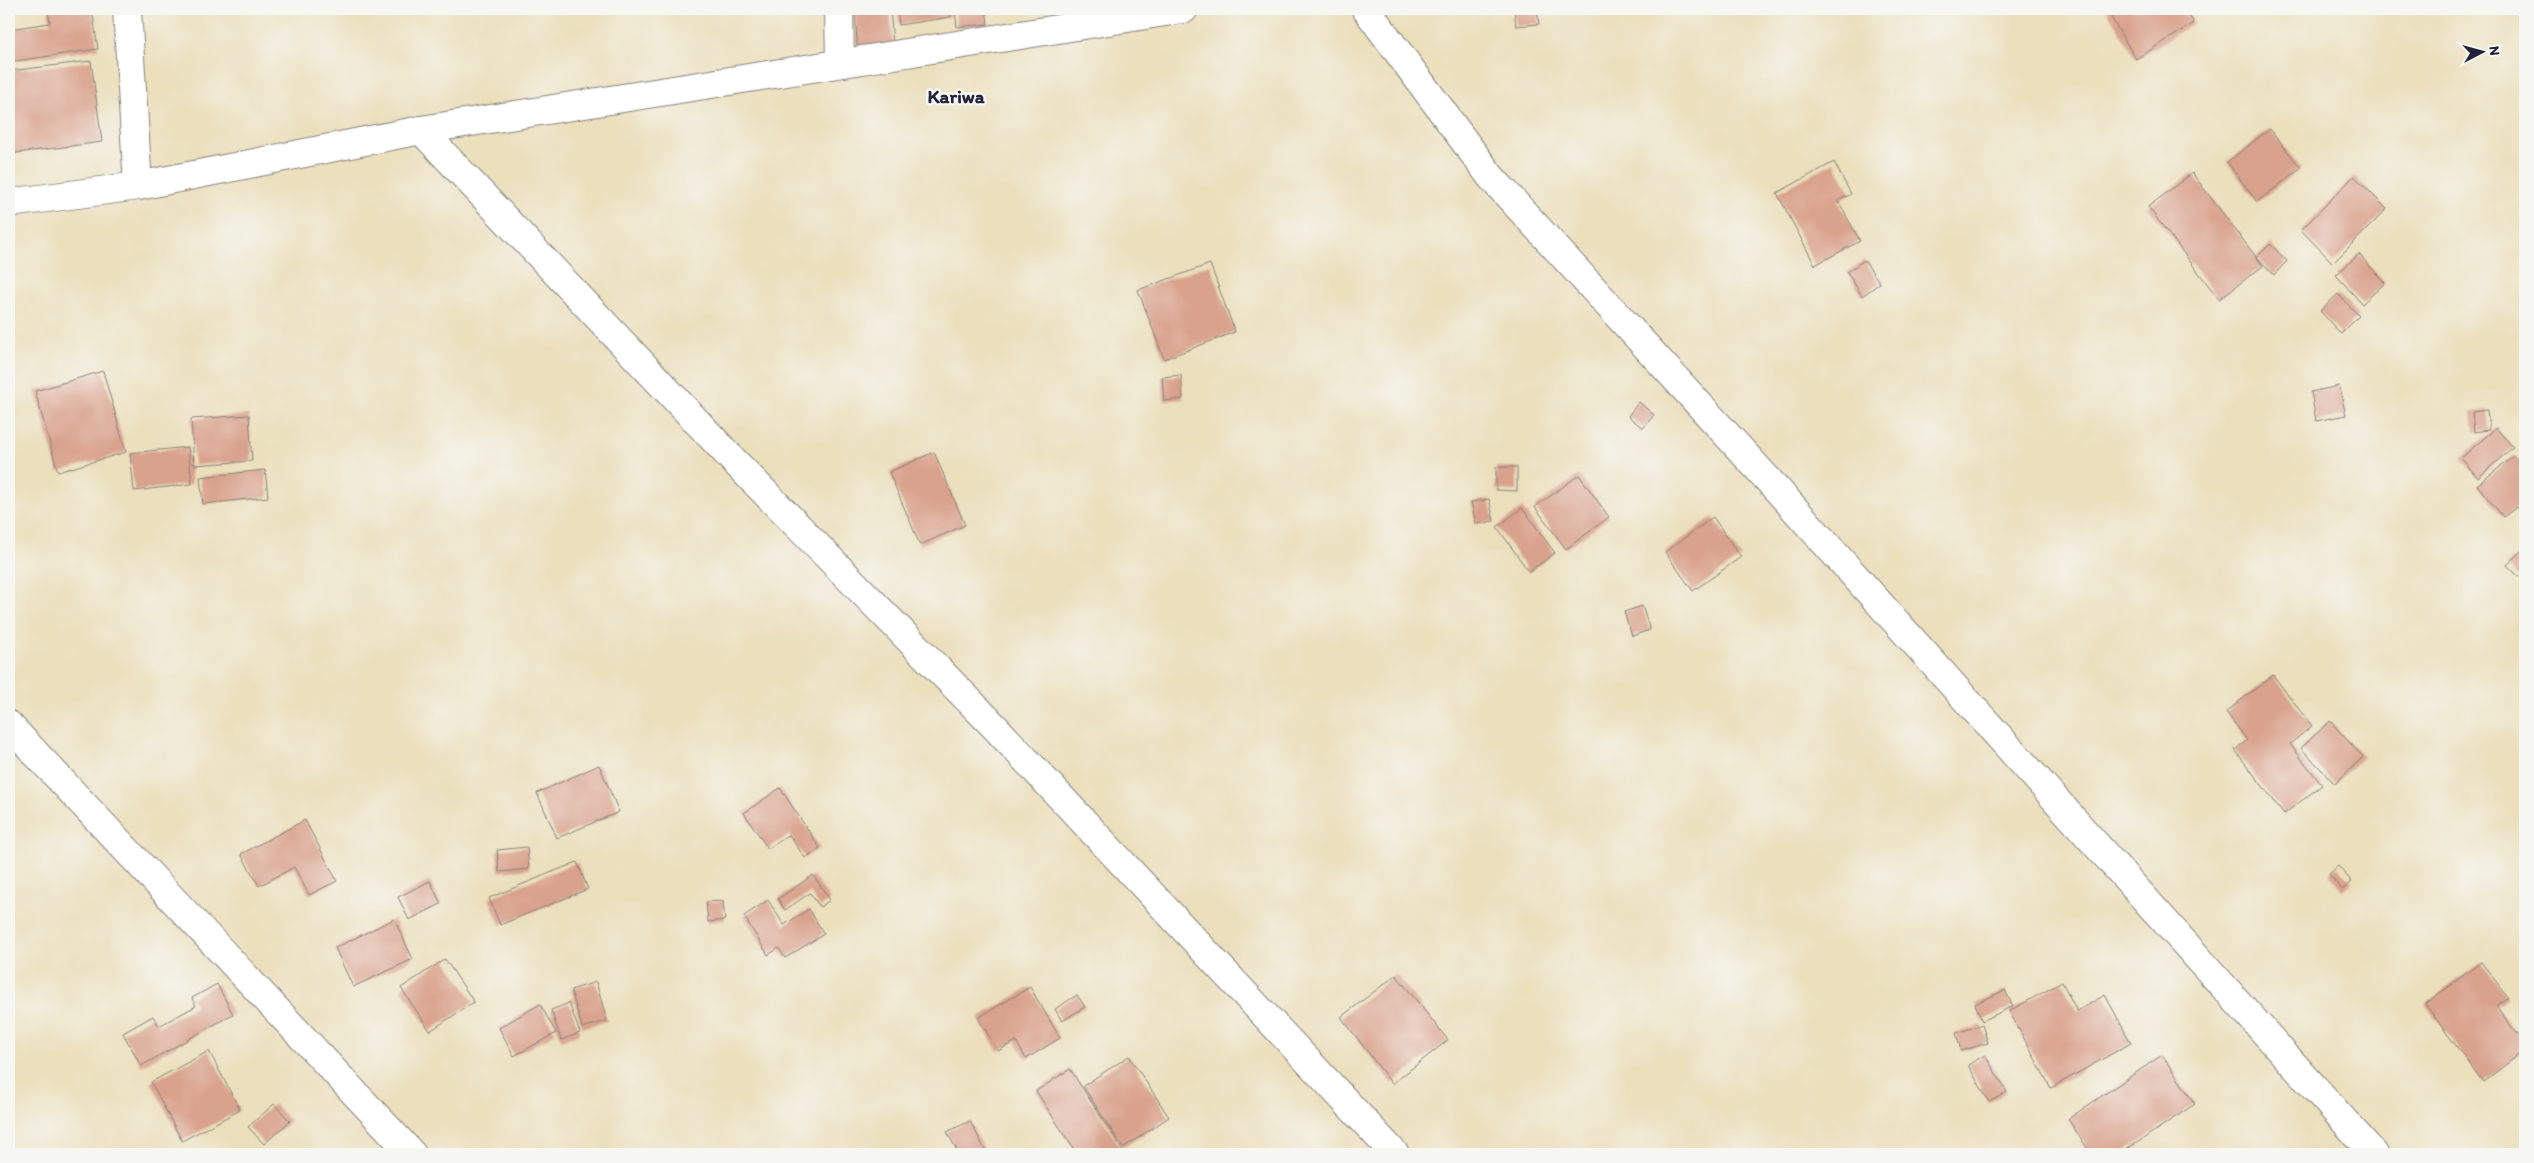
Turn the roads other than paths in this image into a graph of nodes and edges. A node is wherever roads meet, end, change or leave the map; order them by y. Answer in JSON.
{"nodes":[{"id":1,"x":127,"y":9,"type":"edge"},
{"id":2,"x":839,"y":9,"type":"edge"},
{"id":3,"x":1184,"y":9,"type":"edge"},
{"id":4,"x":1366,"y":9,"type":"edge"},
{"id":5,"x":840,"y":63,"type":"junction"},
{"id":6,"x":421,"y":130,"type":"junction"},
{"id":7,"x":138,"y":186,"type":"junction"},
{"id":8,"x":9,"y":203,"type":"edge"},
{"id":9,"x":9,"y":725,"type":"edge"},
{"id":10,"x":412,"y":1154,"type":"edge"},
{"id":11,"x":1395,"y":1154,"type":"edge"},
{"id":12,"x":2374,"y":1154,"type":"edge"}],
"edges":[{"from":1,"to":7,"type":"street"},
{"from":2,"to":5,"type":"street"},
{"from":3,"to":5,"type":"street"},
{"from":4,"to":12,"type":"street"},
{"from":5,"to":6,"type":"street"},
{"from":6,"to":7,"type":"street"},
{"from":6,"to":11,"type":"street"},
{"from":7,"to":8,"type":"street"},
{"from":9,"to":10,"type":"street"}]}
